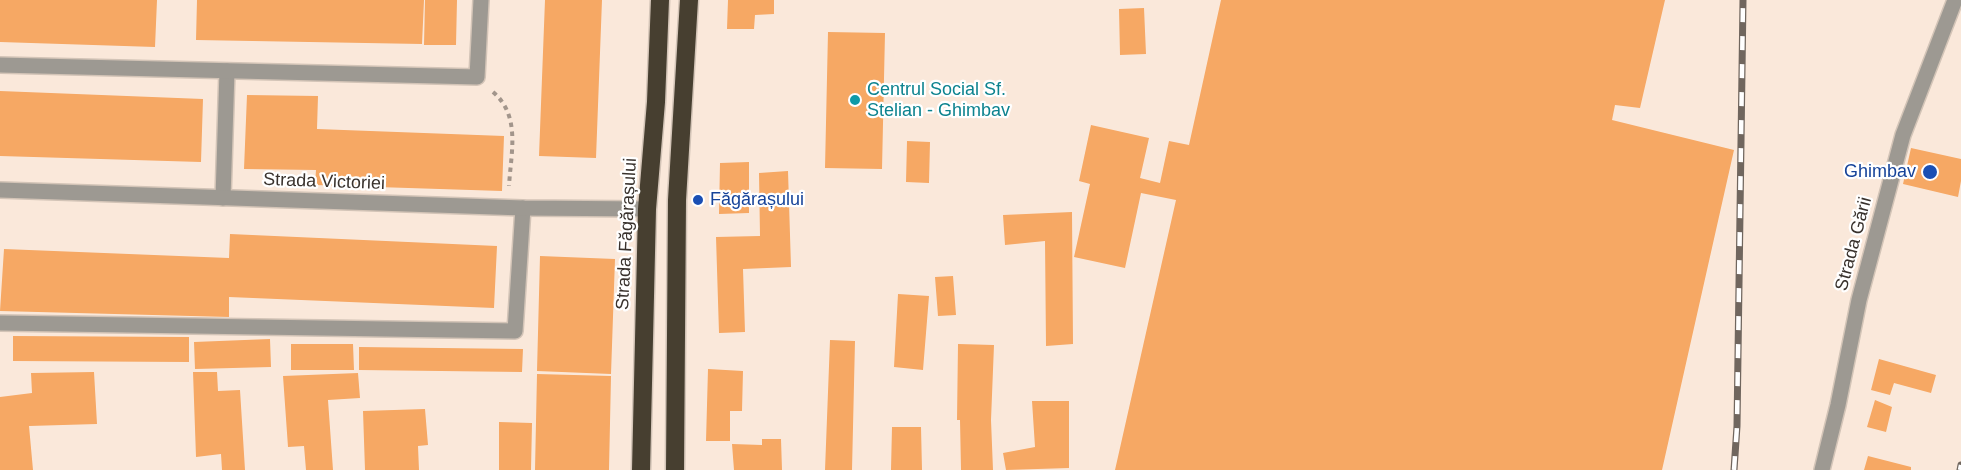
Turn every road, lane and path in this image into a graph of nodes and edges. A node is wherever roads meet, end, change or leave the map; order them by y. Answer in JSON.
{"nodes":[{"id":1,"x":481,"y":0,"type":"edge"},
{"id":2,"x":660,"y":0,"type":"edge"},
{"id":3,"x":689,"y":0,"type":"edge"},
{"id":4,"x":1955,"y":0,"type":"edge"},
{"id":5,"x":0,"y":65,"type":"edge"},
{"id":6,"x":227,"y":71,"type":"junction"},
{"id":7,"x":477,"y":77,"type":"junction"},
{"id":8,"x":0,"y":190,"type":"edge"},
{"id":9,"x":223,"y":198,"type":"junction"},
{"id":10,"x":516,"y":207,"type":"junction"},
{"id":11,"x":647,"y":208,"type":"junction"},
{"id":12,"x":0,"y":323,"type":"edge"},
{"id":13,"x":641,"y":470,"type":"edge"},
{"id":14,"x":675,"y":470,"type":"edge"},
{"id":15,"x":1822,"y":470,"type":"edge"}],
"edges":[{"from":1,"to":7,"type":"street"},
{"from":2,"to":11,"type":"highway","name":"Strada Făgărașului"},
{"from":3,"to":14,"type":"highway"},
{"from":4,"to":15,"type":"street","name":"Strada Gării"},
{"from":5,"to":6,"type":"street"},
{"from":6,"to":7,"type":"street"},
{"from":6,"to":9,"type":"street"},
{"from":7,"to":10,"type":"path"},
{"from":8,"to":9,"type":"street","name":"Strada Victoriei"},
{"from":9,"to":10,"type":"street","name":"Strada Victoriei"},
{"from":10,"to":11,"type":"street","name":"Strada Victoriei"},
{"from":10,"to":12,"type":"street"},
{"from":11,"to":13,"type":"highway","name":"Strada Făgărașului"}]}
